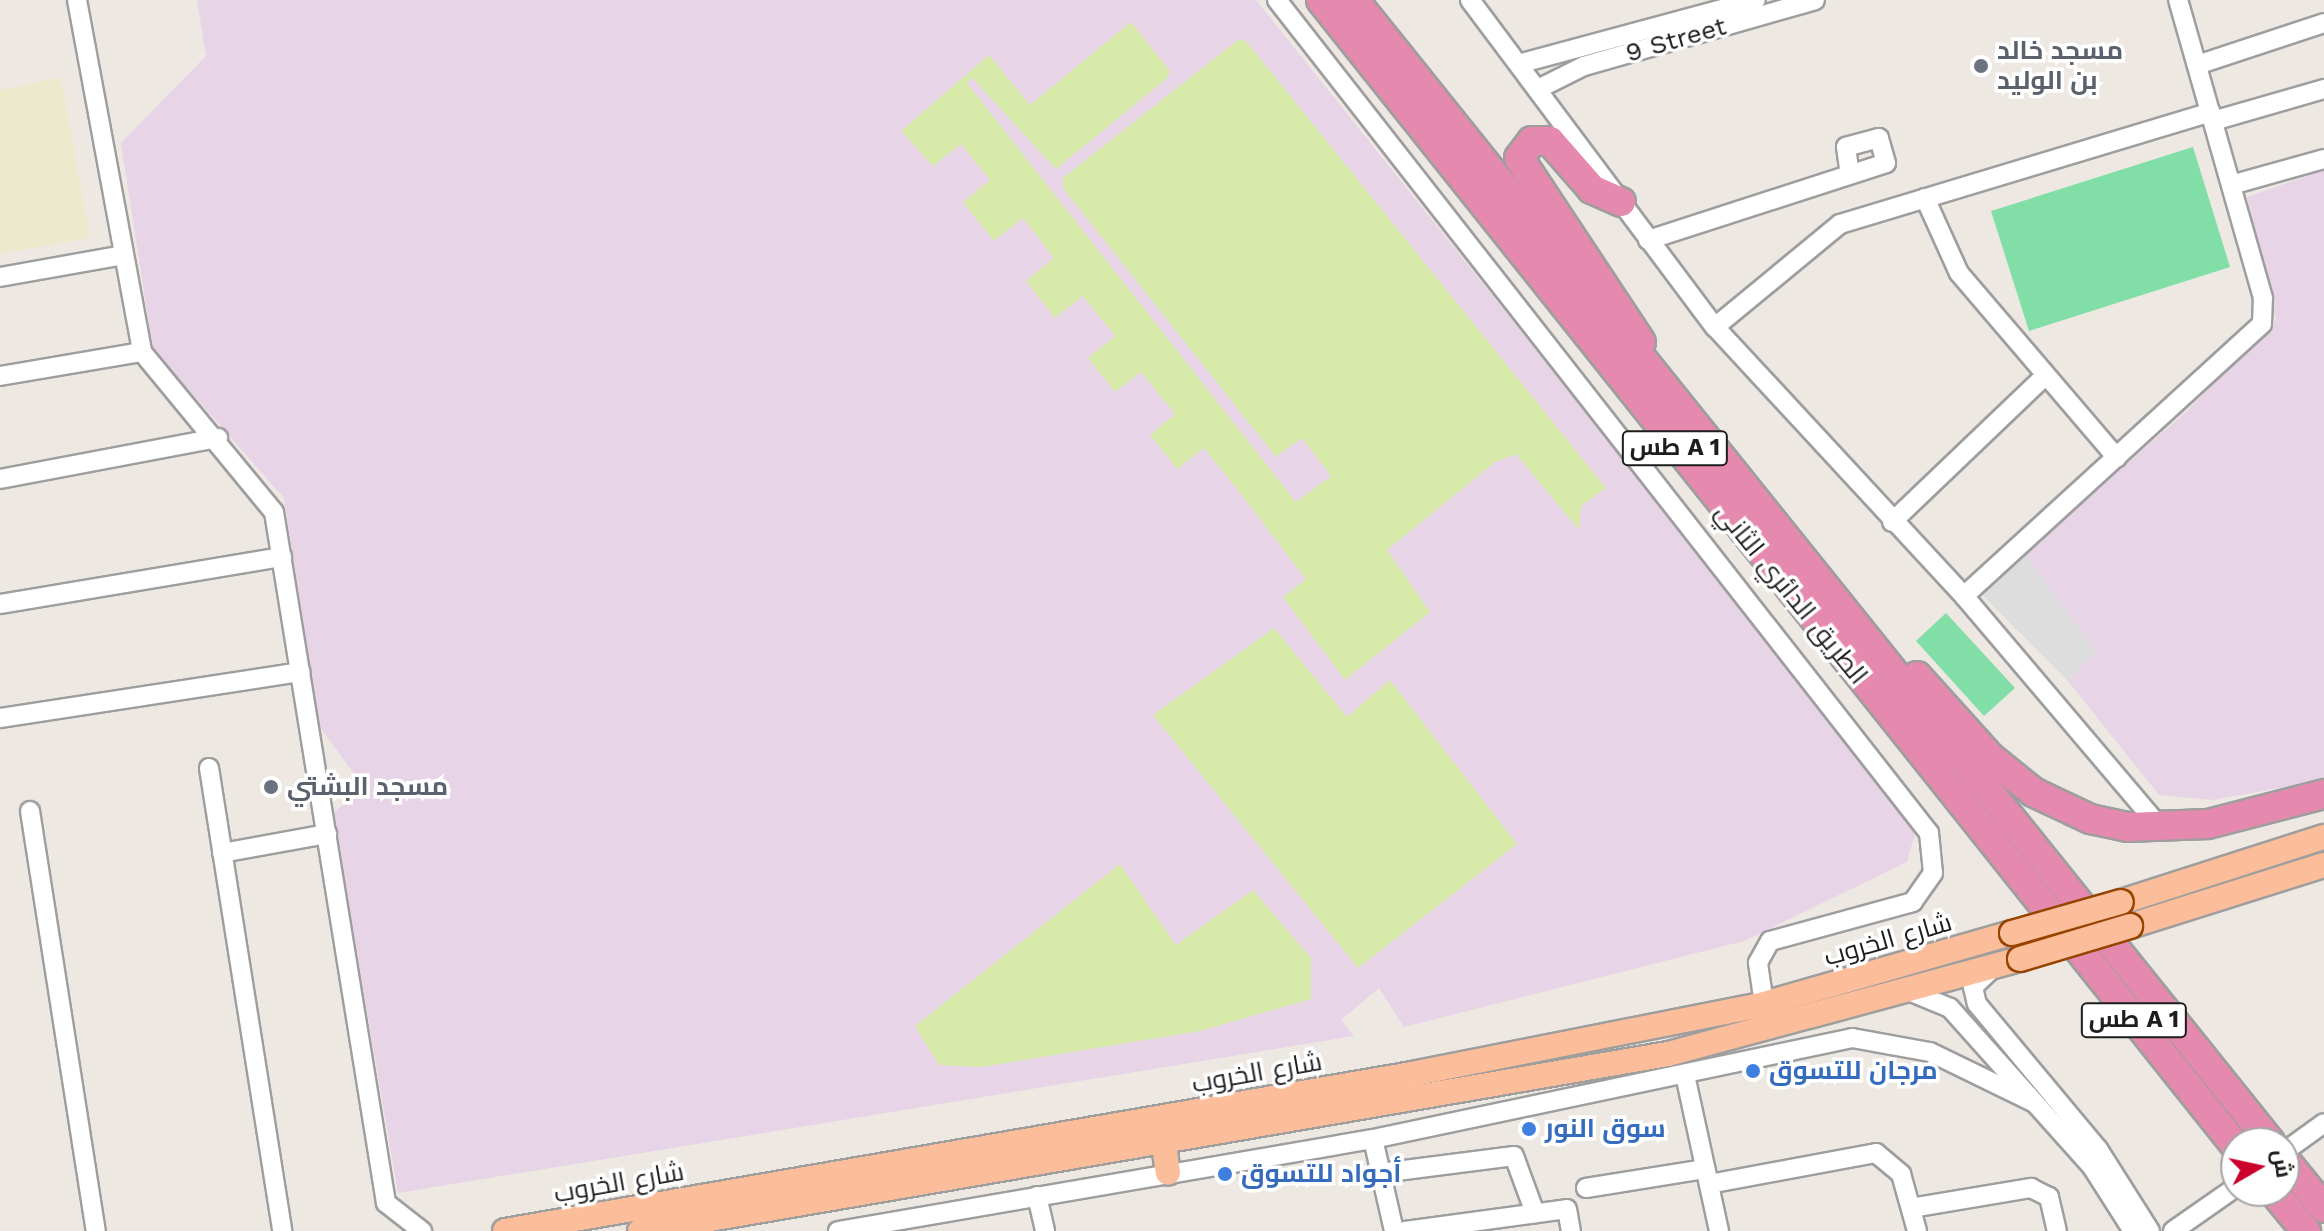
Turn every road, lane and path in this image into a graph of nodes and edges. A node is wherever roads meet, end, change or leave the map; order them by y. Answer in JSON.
{"nodes":[{"id":1,"x":77,"y":0,"type":"edge"},
{"id":2,"x":1277,"y":0,"type":"edge"},
{"id":3,"x":1321,"y":0,"type":"edge"},
{"id":4,"x":1354,"y":0,"type":"edge"},
{"id":5,"x":1470,"y":0,"type":"edge"},
{"id":6,"x":1756,"y":0,"type":"edge"},
{"id":7,"x":1815,"y":0,"type":"edge"},
{"id":8,"x":2178,"y":0,"type":"edge"},
{"id":9,"x":1792,"y":3,"type":"edge"},
{"id":10,"x":2324,"y":23,"type":"edge"},
{"id":11,"x":1522,"y":63,"type":"junction"},
{"id":12,"x":2197,"y":65,"type":"junction"},
{"id":13,"x":1540,"y":88,"type":"junction"},
{"id":14,"x":2324,"y":89,"type":"edge"},
{"id":15,"x":2212,"y":116,"type":"junction"},
{"id":16,"x":2324,"y":159,"type":"edge"},
{"id":17,"x":1850,"y":174,"type":"dead end"},
{"id":18,"x":2231,"y":185,"type":"junction"},
{"id":19,"x":1925,"y":198,"type":"junction"},
{"id":20,"x":1621,"y":202,"type":"junction"},
{"id":21,"x":1648,"y":240,"type":"junction"},
{"id":22,"x":123,"y":255,"type":"junction"},
{"id":23,"x":0,"y":277,"type":"edge"},
{"id":24,"x":1715,"y":327,"type":"junction"},
{"id":25,"x":142,"y":352,"type":"junction"},
{"id":26,"x":1648,"y":370,"type":"junction"},
{"id":27,"x":0,"y":376,"type":"edge"},
{"id":28,"x":2045,"y":376,"type":"junction"},
{"id":29,"x":218,"y":438,"type":"junction"},
{"id":30,"x":2117,"y":458,"type":"junction"},
{"id":31,"x":0,"y":479,"type":"edge"},
{"id":32,"x":1892,"y":522,"type":"junction"},
{"id":33,"x":1793,"y":551,"type":"junction"},
{"id":34,"x":282,"y":557,"type":"junction"},
{"id":35,"x":1964,"y":596,"type":"junction"},
{"id":36,"x":0,"y":604,"type":"edge"},
{"id":37,"x":300,"y":672,"type":"junction"},
{"id":38,"x":0,"y":718,"type":"edge"},
{"id":39,"x":209,"y":768,"type":"dead end"},
{"id":40,"x":2324,"y":794,"type":"edge"},
{"id":41,"x":30,"y":811,"type":"dead end"},
{"id":42,"x":2161,"y":828,"type":"junction"},
{"id":43,"x":327,"y":834,"type":"junction"},
{"id":44,"x":2324,"y":837,"type":"edge"},
{"id":45,"x":222,"y":853,"type":"junction"},
{"id":46,"x":2324,"y":865,"type":"edge"},
{"id":47,"x":2010,"y":962,"type":"junction"},
{"id":48,"x":1911,"y":992,"type":"junction"},
{"id":49,"x":1764,"y":1004,"type":"junction"},
{"id":50,"x":1685,"y":1075,"type":"junction"},
{"id":51,"x":2033,"y":1102,"type":"junction"},
{"id":52,"x":2321,"y":1125,"type":"edge"},
{"id":53,"x":2221,"y":1127,"type":"edge"},
{"id":54,"x":2258,"y":1127,"type":"edge"},
{"id":55,"x":1373,"y":1139,"type":"junction"},
{"id":56,"x":2300,"y":1140,"type":"edge"},
{"id":57,"x":1164,"y":1145,"type":"junction"},
{"id":58,"x":1168,"y":1173,"type":"junction"},
{"id":59,"x":1381,"y":1173,"type":"junction"},
{"id":60,"x":1707,"y":1176,"type":"junction"},
{"id":61,"x":2300,"y":1179,"type":"edge"},
{"id":62,"x":1586,"y":1188,"type":"dead end"},
{"id":63,"x":1037,"y":1196,"type":"junction"},
{"id":64,"x":2220,"y":1199,"type":"edge"},
{"id":65,"x":789,"y":1207,"type":"junction"},
{"id":66,"x":2285,"y":1207,"type":"edge"},
{"id":67,"x":1911,"y":1208,"type":"junction"},
{"id":68,"x":2324,"y":1208,"type":"edge"},
{"id":69,"x":699,"y":1217,"type":"edge"},
{"id":70,"x":1529,"y":1219,"type":"edge"},
{"id":71,"x":2299,"y":1225,"type":"edge"},
{"id":72,"x":879,"y":1228,"type":"edge"},
{"id":73,"x":96,"y":1231,"type":"edge"},
{"id":74,"x":282,"y":1231,"type":"edge"},
{"id":75,"x":422,"y":1231,"type":"edge"},
{"id":76,"x":505,"y":1231,"type":"edge"},
{"id":77,"x":640,"y":1231,"type":"edge"},
{"id":78,"x":747,"y":1231,"type":"edge"},
{"id":79,"x":838,"y":1231,"type":"edge"},
{"id":80,"x":1045,"y":1231,"type":"edge"},
{"id":81,"x":1394,"y":1231,"type":"edge"},
{"id":82,"x":1405,"y":1231,"type":"edge"},
{"id":83,"x":1571,"y":1231,"type":"edge"},
{"id":84,"x":1719,"y":1231,"type":"edge"},
{"id":85,"x":1917,"y":1231,"type":"edge"},
{"id":86,"x":2057,"y":1231,"type":"edge"},
{"id":87,"x":2133,"y":1231,"type":"edge"},
{"id":88,"x":2150,"y":1231,"type":"edge"},
{"id":89,"x":2173,"y":1231,"type":"edge"}],
"edges":[{"from":1,"to":22,"type":"street"},
{"from":2,"to":49,"type":"street"},
{"from":3,"to":53,"type":"highway","name":"الطريق الدائري الثاني","number":"طس A 1"},
{"from":4,"to":26,"type":"highway","name":"الطريق الدائري الثاني","number":"طس A 1"},
{"from":5,"to":11,"type":"street"},
{"from":6,"to":11,"type":"street","name":"9 Street"},
{"from":7,"to":9,"type":"street","name":"9 Street"},
{"from":8,"to":12,"type":"street"},
{"from":9,"to":13,"type":"street","name":"9 Street"},
{"from":10,"to":12,"type":"street"},
{"from":11,"to":13,"type":"street"},
{"from":12,"to":15,"type":"street"},
{"from":13,"to":20,"type":"street"},
{"from":14,"to":15,"type":"street"},
{"from":15,"to":18,"type":"street"},
{"from":15,"to":19,"type":"street"},
{"from":16,"to":18,"type":"street"},
{"from":17,"to":21,"type":"street"},
{"from":18,"to":30,"type":"street"},
{"from":19,"to":24,"type":"street"},
{"from":19,"to":28,"type":"street"},
{"from":20,"to":21,"type":"street"},
{"from":20,"to":26,"type":"highway"},
{"from":21,"to":24,"type":"street"},
{"from":22,"to":23,"type":"street"},
{"from":22,"to":25,"type":"street"},
{"from":24,"to":32,"type":"street"},
{"from":25,"to":27,"type":"street"},
{"from":25,"to":29,"type":"street"},
{"from":26,"to":33,"type":"highway","name":"الطريق الدائري الثاني","number":"طس A 1"},
{"from":28,"to":30,"type":"street"},
{"from":28,"to":32,"type":"street"},
{"from":29,"to":31,"type":"street"},
{"from":29,"to":34,"type":"street"},
{"from":30,"to":35,"type":"street"},
{"from":32,"to":35,"type":"street"},
{"from":33,"to":42,"type":"highway"},
{"from":33,"to":54,"type":"highway","name":"الطريق الدائري الثاني","number":"طس A 1"},
{"from":34,"to":36,"type":"street"},
{"from":34,"to":37,"type":"street"},
{"from":35,"to":42,"type":"street"},
{"from":37,"to":38,"type":"street"},
{"from":37,"to":43,"type":"street"},
{"from":39,"to":45,"type":"street"},
{"from":40,"to":42,"type":"highway"},
{"from":41,"to":73,"type":"street"},
{"from":43,"to":45,"type":"street"},
{"from":43,"to":75,"type":"street"},
{"from":44,"to":49,"type":"main road","name":"شارع الخروب","bridge":true},
{"from":45,"to":74,"type":"street"},
{"from":46,"to":47,"type":"main road","name":"شارع الخروب","bridge":true},
{"from":47,"to":48,"type":"main road","name":"شارع الخروب"},
{"from":47,"to":88,"type":"street"},
{"from":48,"to":51,"type":"street"},
{"from":48,"to":57,"type":"main road","name":"شارع الخروب"},
{"from":49,"to":69,"type":"main road","name":"شارع الخروب"},
{"from":50,"to":51,"type":"street"},
{"from":50,"to":55,"type":"street"},
{"from":50,"to":60,"type":"street"},
{"from":51,"to":87,"type":"street"},
{"from":52,"to":56,"type":"street"},
{"from":55,"to":58,"type":"street"},
{"from":55,"to":59,"type":"street"},
{"from":57,"to":58,"type":"main road"},
{"from":57,"to":65,"type":"main road","name":"شارع الخروب"},
{"from":58,"to":63,"type":"street"},
{"from":59,"to":70,"type":"street"},
{"from":59,"to":81,"type":"street"},
{"from":60,"to":62,"type":"street"},
{"from":60,"to":67,"type":"street"},
{"from":60,"to":84,"type":"street"},
{"from":61,"to":68,"type":"highway"},
{"from":63,"to":72,"type":"street"},
{"from":63,"to":80,"type":"street"},
{"from":64,"to":89,"type":"street"},
{"from":65,"to":69,"type":"main road","name":"شارع الخروب"},
{"from":65,"to":78,"type":"main road"},
{"from":66,"to":71,"type":"highway"},
{"from":67,"to":85,"type":"street"},
{"from":67,"to":86,"type":"street"},
{"from":69,"to":76,"type":"main road","name":"شارع الخروب"},
{"from":69,"to":77,"type":"main road","name":"شارع الخروب"},
{"from":70,"to":82,"type":"street"},
{"from":70,"to":83,"type":"street"},
{"from":72,"to":79,"type":"street"}]}
